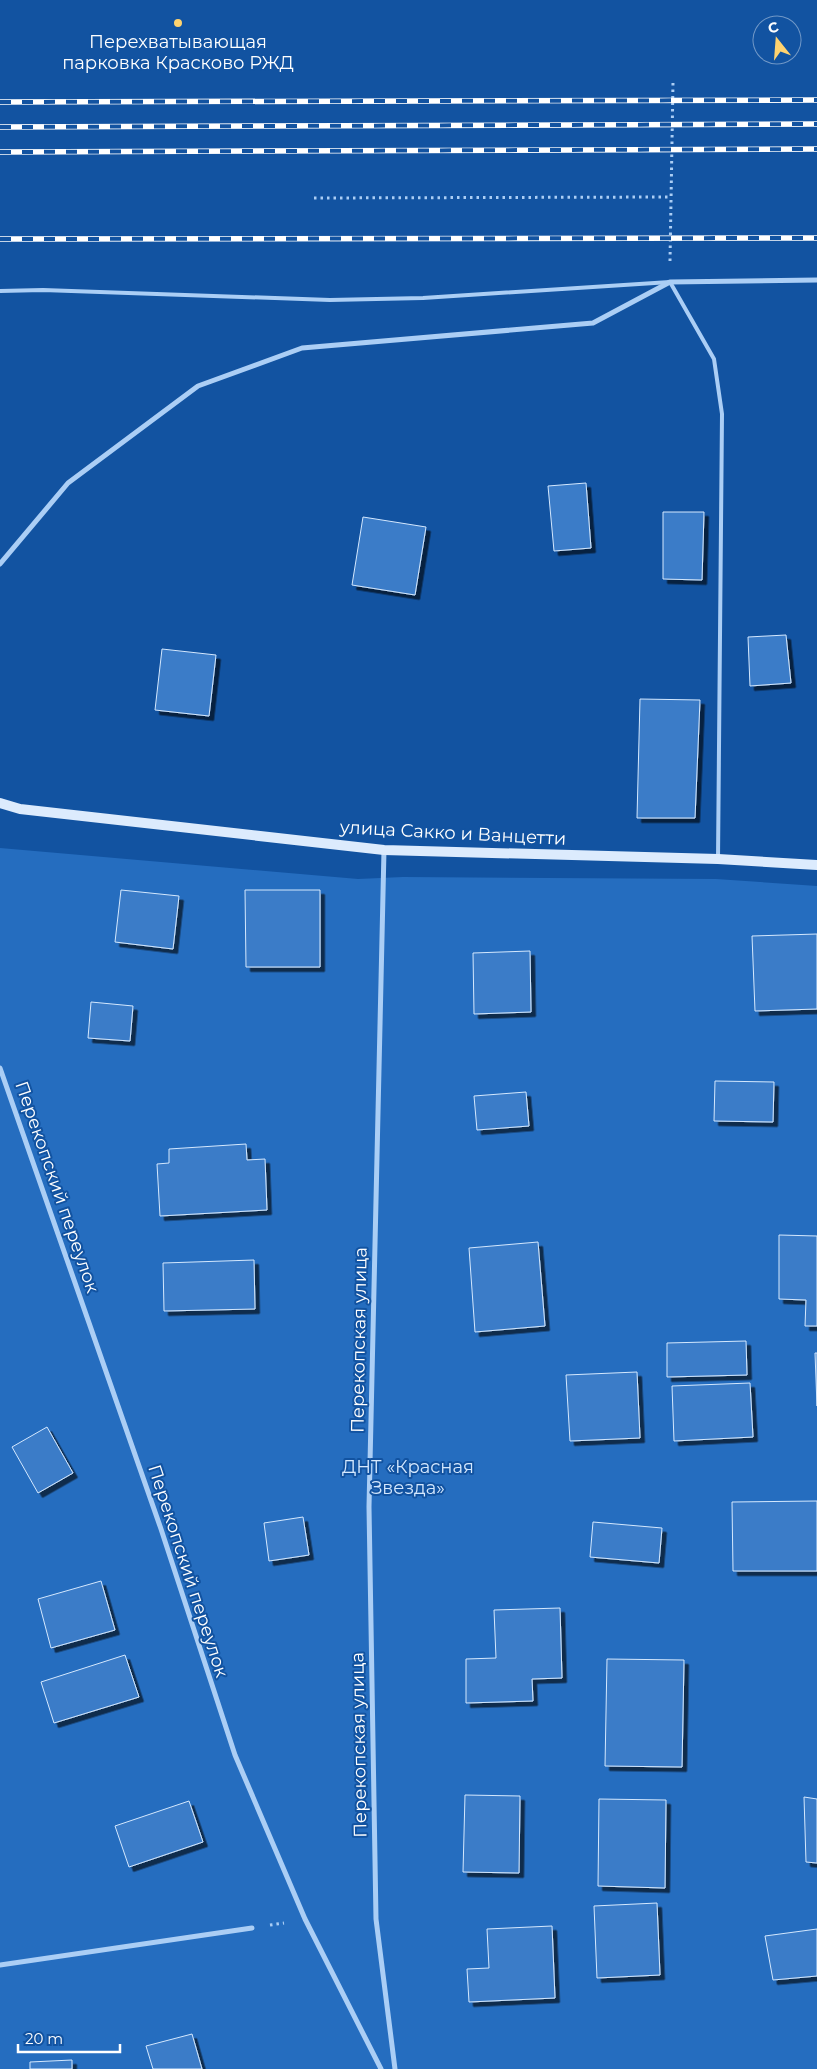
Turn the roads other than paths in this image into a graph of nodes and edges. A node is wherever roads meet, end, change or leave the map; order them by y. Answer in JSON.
{"nodes":[{"id":1,"x":817,"y":280,"type":"edge"},
{"id":2,"x":670,"y":282,"type":"junction"},
{"id":3,"x":0,"y":291,"type":"edge"},
{"id":4,"x":0,"y":564,"type":"edge"},
{"id":5,"x":0,"y":803,"type":"edge"},
{"id":6,"x":384,"y":850,"type":"junction"},
{"id":7,"x":718,"y":859,"type":"junction"},
{"id":8,"x":817,"y":866,"type":"edge"},
{"id":9,"x":0,"y":1068,"type":"edge"},
{"id":10,"x":252,"y":1928,"type":"road end"},
{"id":11,"x":0,"y":1965,"type":"edge"},
{"id":12,"x":381,"y":2069,"type":"edge"},
{"id":13,"x":395,"y":2069,"type":"edge"}],
"edges":[{"from":1,"to":2,"type":"street"},
{"from":2,"to":3,"type":"lane"},
{"from":2,"to":4,"type":"street"},
{"from":2,"to":7,"type":"lane"},
{"from":5,"to":6,"type":"main road","name":"улица Сакко и Ванцетти"},
{"from":6,"to":7,"type":"main road","name":"улица Сакко и Ванцетти"},
{"from":6,"to":13,"type":"street","name":"Перекопская улица"},
{"from":7,"to":8,"type":"main road","name":"улица Сакко и Ванцетти"},
{"from":9,"to":12,"type":"street","name":"Перекопский переулок"},
{"from":10,"to":11,"type":"street"}]}
